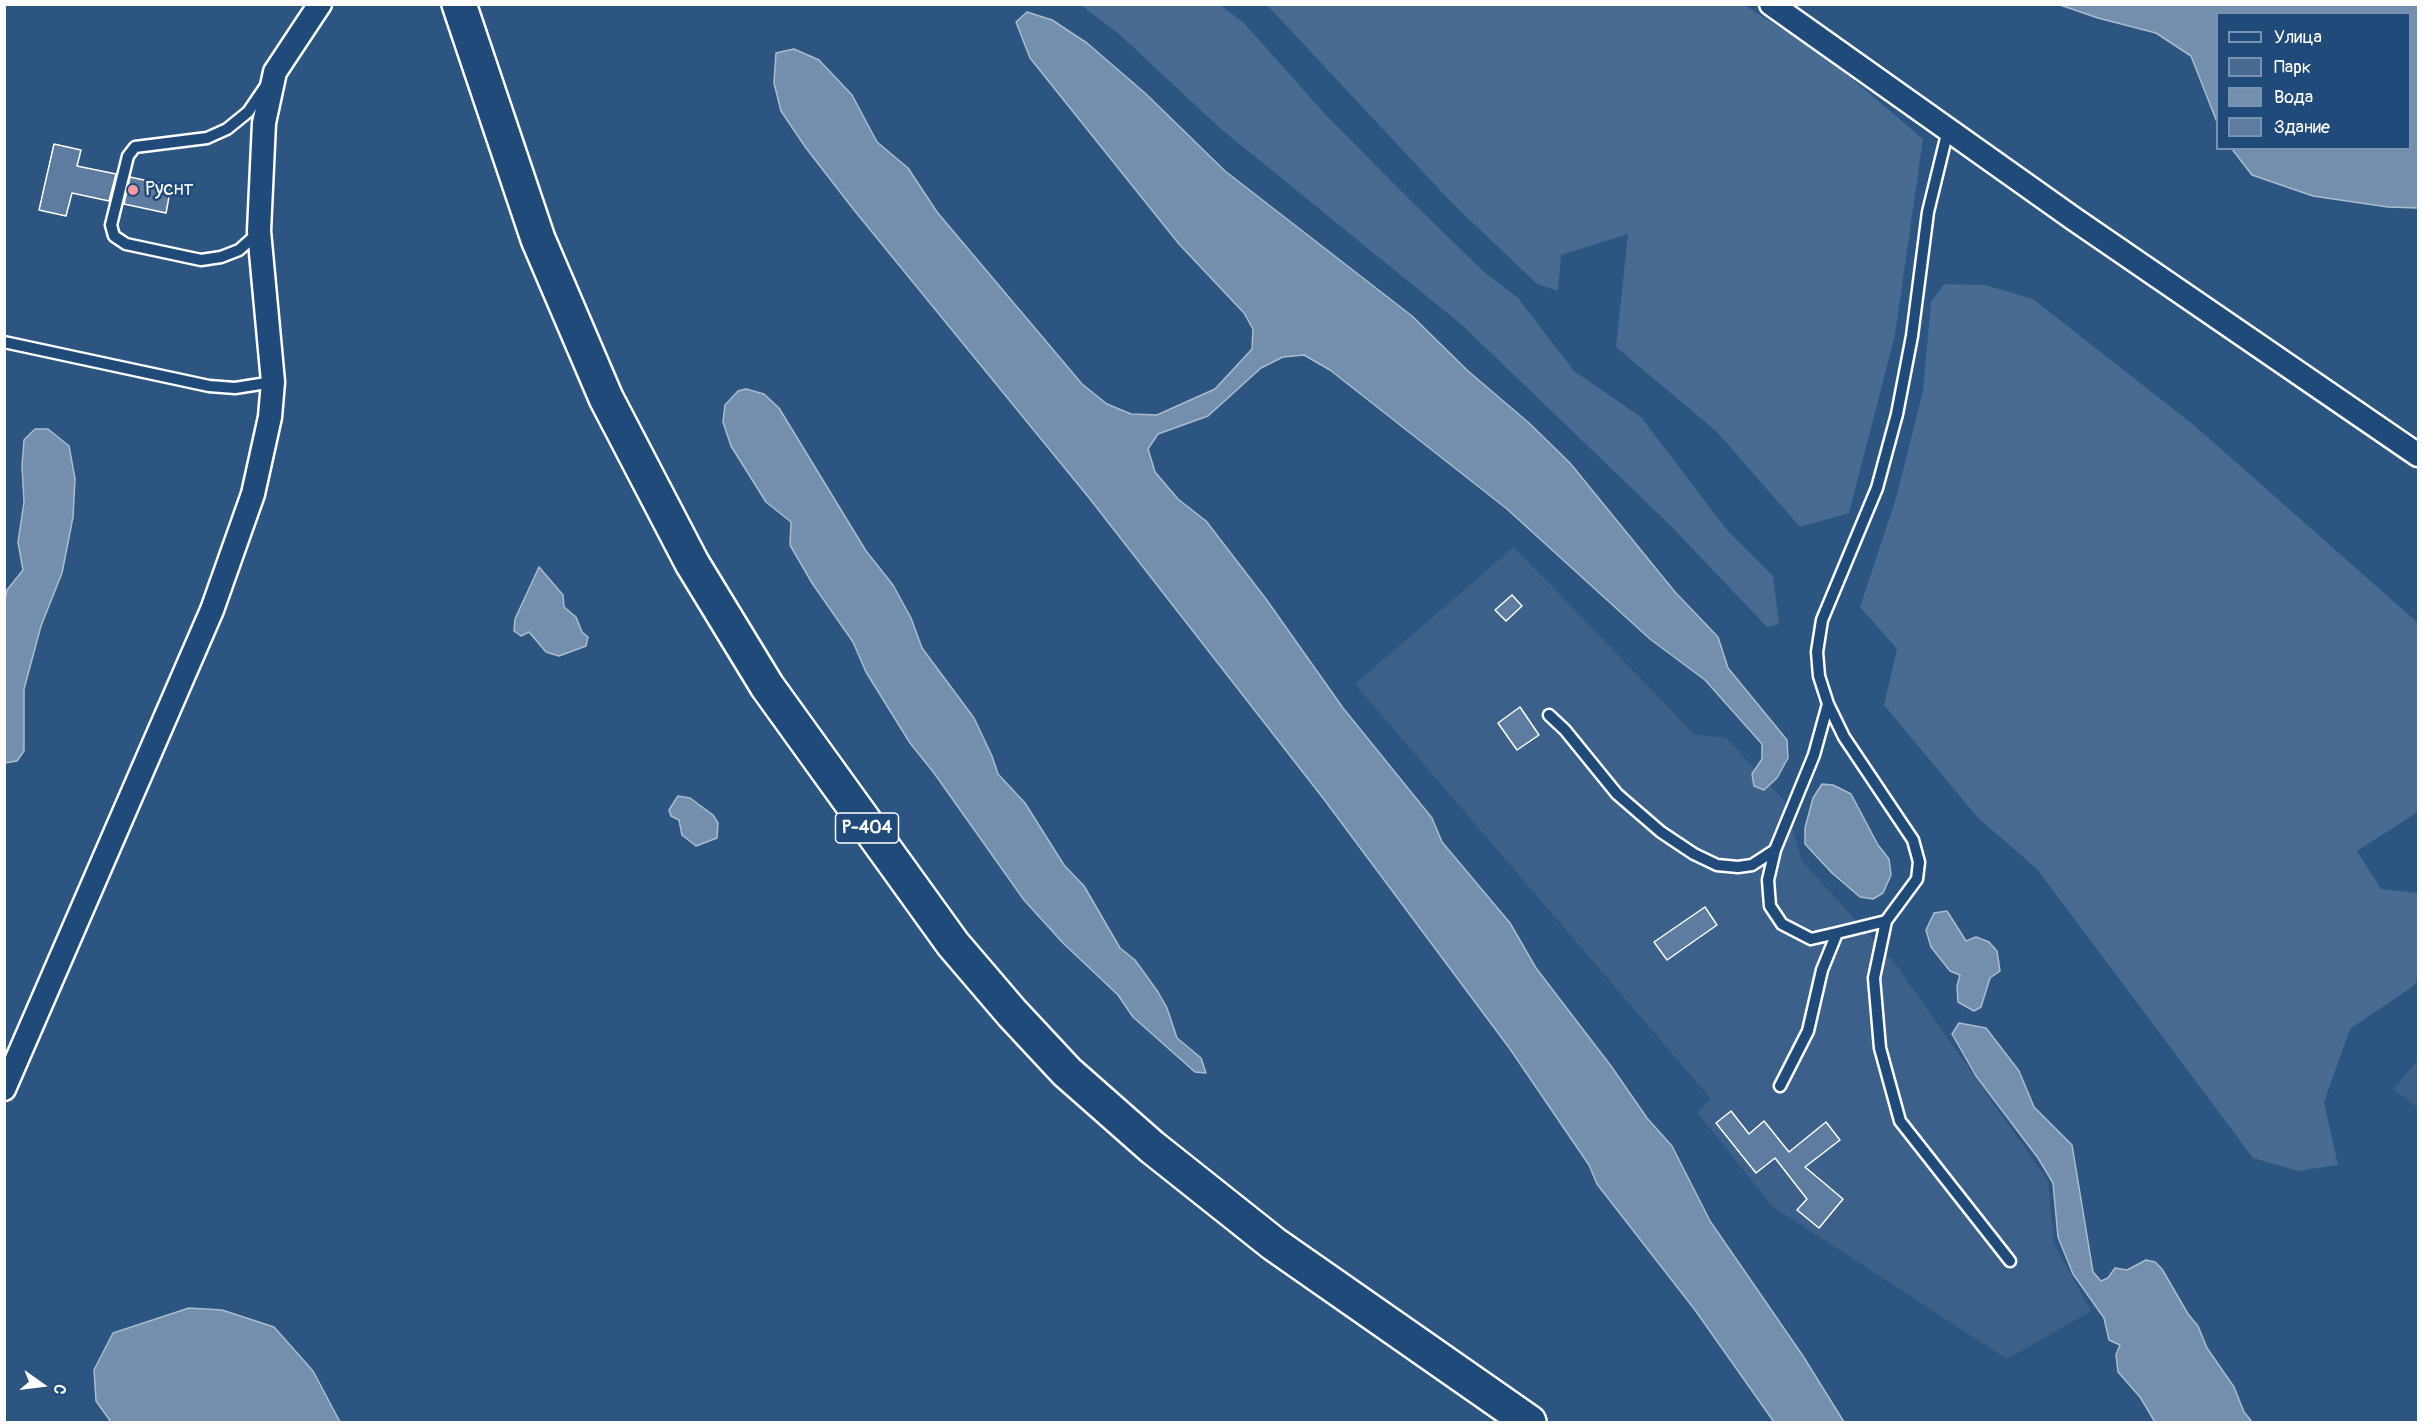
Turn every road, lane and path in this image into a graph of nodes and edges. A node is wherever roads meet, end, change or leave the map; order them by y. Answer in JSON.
{"nodes":[{"id":1,"x":438,"y":4,"type":"edge"},
{"id":2,"x":1772,"y":4,"type":"edge"},
{"id":3,"x":322,"y":7,"type":"edge"},
{"id":4,"x":463,"y":14,"type":"edge"},
{"id":5,"x":275,"y":72,"type":"junction"},
{"id":6,"x":1949,"y":129,"type":"junction"},
{"id":7,"x":260,"y":231,"type":"junction"},
{"id":8,"x":4,"y":342,"type":"edge"},
{"id":9,"x":273,"y":382,"type":"junction"},
{"id":10,"x":2418,"y":455,"type":"edge"},
{"id":11,"x":1828,"y":704,"type":"junction"},
{"id":12,"x":1549,"y":715,"type":"dead end"},
{"id":13,"x":1775,"y":850,"type":"junction"},
{"id":14,"x":1886,"y":921,"type":"junction"},
{"id":15,"x":1837,"y":933,"type":"junction"},
{"id":16,"x":1780,"y":1086,"type":"dead end"},
{"id":17,"x":4,"y":1089,"type":"edge"},
{"id":18,"x":2010,"y":1261,"type":"dead end"},
{"id":19,"x":1529,"y":1422,"type":"edge"}],
"edges":[{"from":1,"to":4,"type":"street"},
{"from":2,"to":6,"type":"street"},
{"from":3,"to":5,"type":"street"},
{"from":4,"to":19,"type":"highway","number":"Р-404"},
{"from":5,"to":7,"type":"street"},
{"from":5,"to":7,"type":"lane"},
{"from":6,"to":10,"type":"street"},
{"from":6,"to":11,"type":"lane"},
{"from":7,"to":9,"type":"street"},
{"from":8,"to":9,"type":"lane"},
{"from":9,"to":17,"type":"street"},
{"from":11,"to":13,"type":"lane"},
{"from":11,"to":14,"type":"lane"},
{"from":12,"to":13,"type":"lane"},
{"from":13,"to":15,"type":"lane"},
{"from":14,"to":15,"type":"lane"},
{"from":14,"to":18,"type":"lane"},
{"from":15,"to":16,"type":"lane"}]}
